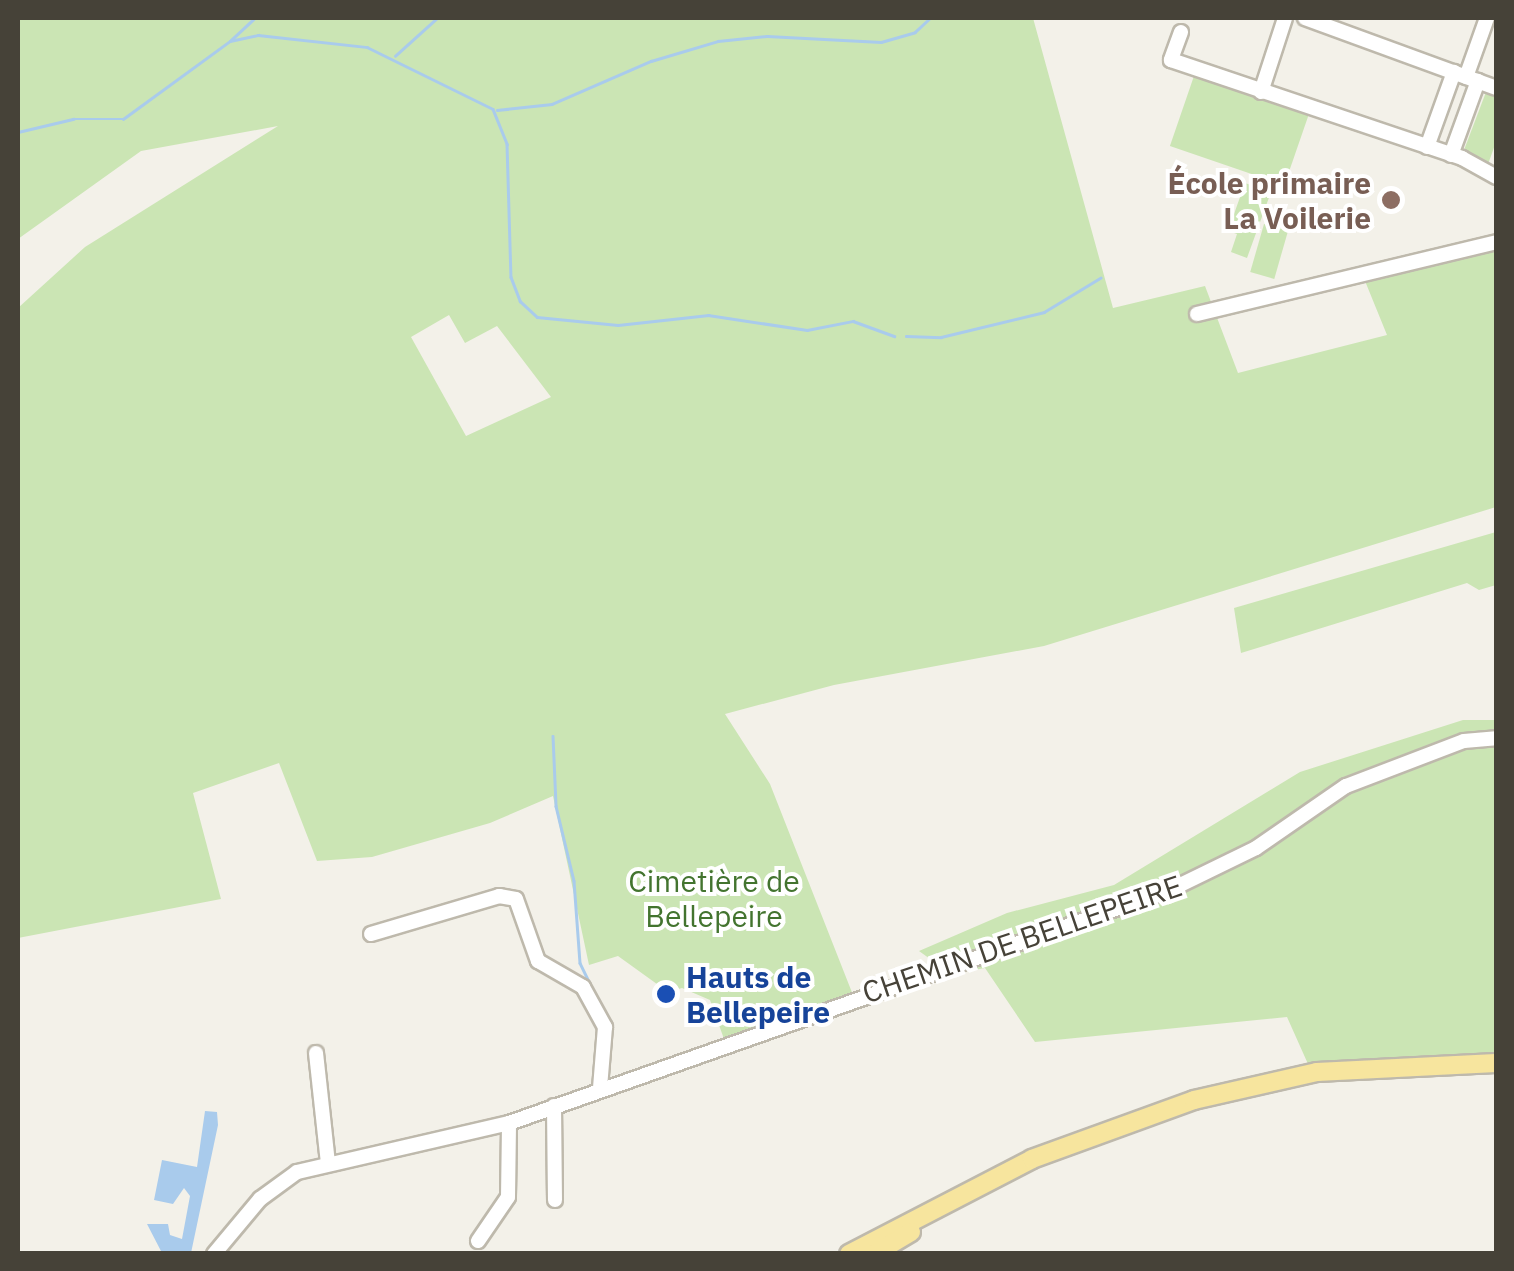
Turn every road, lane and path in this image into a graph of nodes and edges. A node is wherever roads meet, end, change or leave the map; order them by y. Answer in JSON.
{"nodes":[{"id":1,"x":1285,"y":18,"type":"edge"},
{"id":2,"x":1305,"y":18,"type":"edge"},
{"id":3,"x":1487,"y":18,"type":"edge"},
{"id":4,"x":1181,"y":32,"type":"dead end"},
{"id":5,"x":1466,"y":77,"type":"junction"},
{"id":6,"x":1496,"y":88,"type":"edge"},
{"id":7,"x":1260,"y":92,"type":"junction"},
{"id":8,"x":1427,"y":147,"type":"junction"},
{"id":9,"x":1450,"y":154,"type":"junction"},
{"id":10,"x":1496,"y":177,"type":"edge"},
{"id":11,"x":1496,"y":242,"type":"edge"},
{"id":12,"x":1197,"y":314,"type":"dead end"},
{"id":13,"x":1496,"y":738,"type":"edge"},
{"id":14,"x":371,"y":934,"type":"dead end"},
{"id":15,"x":316,"y":1053,"type":"dead end"},
{"id":16,"x":1496,"y":1062,"type":"edge"},
{"id":17,"x":1496,"y":1073,"type":"edge"},
{"id":18,"x":600,"y":1088,"type":"junction"},
{"id":19,"x":554,"y":1106,"type":"junction"},
{"id":20,"x":509,"y":1122,"type":"junction"},
{"id":21,"x":328,"y":1163,"type":"junction"},
{"id":22,"x":555,"y":1200,"type":"dead end"},
{"id":23,"x":478,"y":1241,"type":"dead end"},
{"id":24,"x":214,"y":1254,"type":"edge"},
{"id":25,"x":849,"y":1254,"type":"edge"},
{"id":26,"x":874,"y":1254,"type":"edge"}],
"edges":[{"from":1,"to":7,"type":"street"},
{"from":2,"to":5,"type":"street"},
{"from":3,"to":5,"type":"street"},
{"from":4,"to":7,"type":"street"},
{"from":5,"to":6,"type":"street"},
{"from":5,"to":8,"type":"street"},
{"from":5,"to":9,"type":"street"},
{"from":7,"to":8,"type":"street"},
{"from":8,"to":9,"type":"street"},
{"from":9,"to":10,"type":"street"},
{"from":11,"to":12,"type":"street"},
{"from":13,"to":18,"type":"street","name":"CHEMIN DE BELLEPEIRE"},
{"from":14,"to":18,"type":"street"},
{"from":15,"to":21,"type":"street"},
{"from":16,"to":25,"type":"main road"},
{"from":17,"to":26,"type":"main road"},
{"from":18,"to":19,"type":"street","name":"CHEMIN DE BELLEPEIRE"},
{"from":19,"to":20,"type":"street","name":"CHEMIN DE BELLEPEIRE"},
{"from":19,"to":22,"type":"street"},
{"from":20,"to":21,"type":"street","name":"CHEMIN DE BELLEPEIRE"},
{"from":20,"to":23,"type":"street"},
{"from":21,"to":24,"type":"street","name":"CHEMIN DE BELLEPEIRE"}]}
